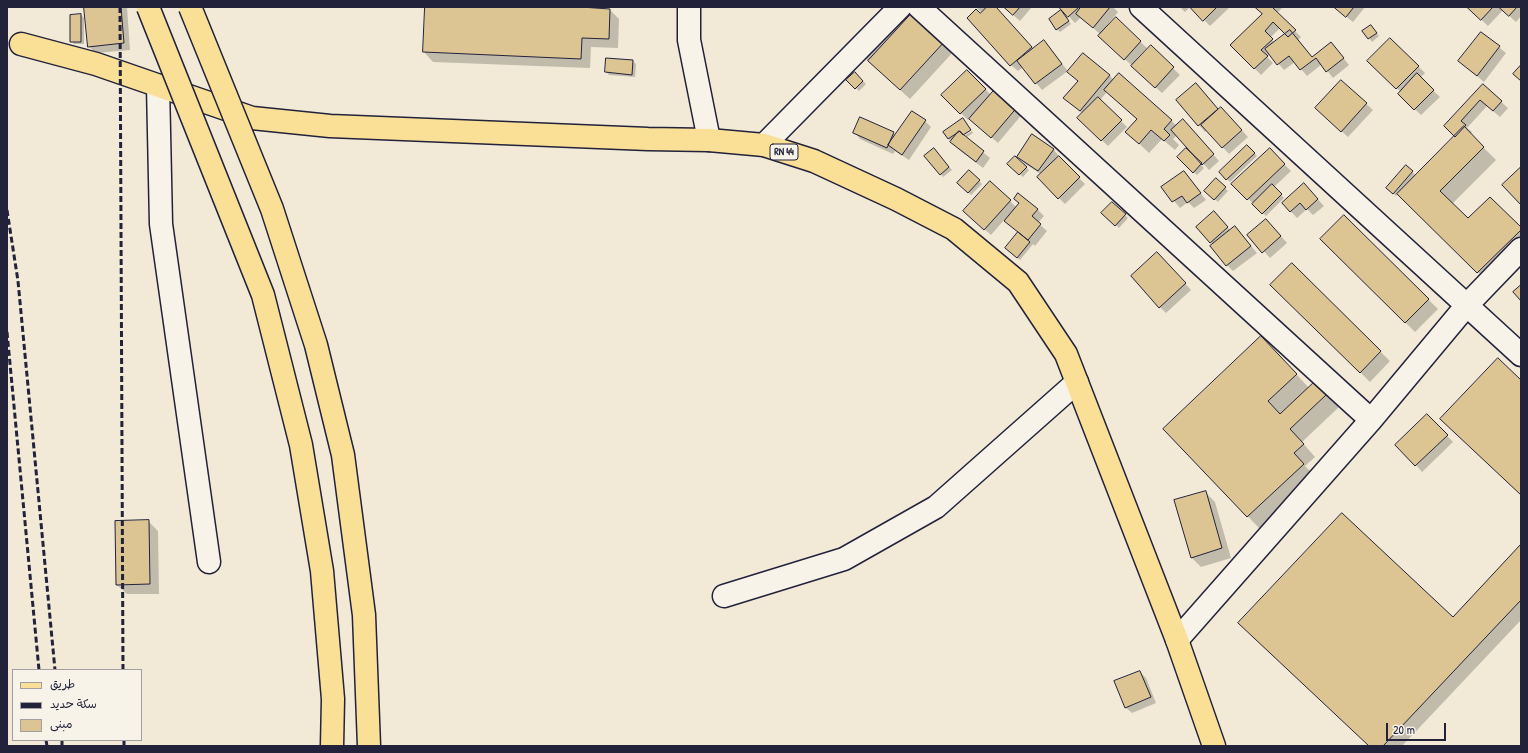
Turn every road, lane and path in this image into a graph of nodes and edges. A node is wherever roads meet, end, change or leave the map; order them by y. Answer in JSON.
{"nodes":[{"id":1,"x":148,"y":7,"type":"edge"},
{"id":2,"x":190,"y":7,"type":"edge"},
{"id":3,"x":689,"y":7,"type":"edge"},
{"id":4,"x":900,"y":7,"type":"edge"},
{"id":5,"x":919,"y":7,"type":"edge"},
{"id":6,"x":1141,"y":7,"type":"edge"},
{"id":7,"x":21,"y":44,"type":"dead end"},
{"id":8,"x":158,"y":86,"type":"junction"},
{"id":9,"x":709,"y":140,"type":"junction"},
{"id":10,"x":764,"y":145,"type":"junction"},
{"id":11,"x":1521,"y":248,"type":"edge"},
{"id":12,"x":1466,"y":305,"type":"junction"},
{"id":13,"x":1521,"y":355,"type":"edge"},
{"id":14,"x":1077,"y":382,"type":"junction"},
{"id":15,"x":1371,"y":420,"type":"junction"},
{"id":16,"x":209,"y":562,"type":"dead end"},
{"id":17,"x":724,"y":596,"type":"dead end"},
{"id":18,"x":1177,"y":640,"type":"junction"},
{"id":19,"x":332,"y":746,"type":"edge"},
{"id":20,"x":369,"y":746,"type":"edge"},
{"id":21,"x":1214,"y":746,"type":"edge"}],
"edges":[{"from":1,"to":19,"type":"main road","bridge":true},
{"from":2,"to":20,"type":"main road","bridge":true},
{"from":3,"to":9,"type":"street"},
{"from":4,"to":10,"type":"street"},
{"from":5,"to":15,"type":"street"},
{"from":6,"to":12,"type":"street"},
{"from":7,"to":8,"type":"main road","number":"RN 44"},
{"from":8,"to":9,"type":"main road","number":"RN 44"},
{"from":8,"to":16,"type":"street"},
{"from":9,"to":10,"type":"main road","number":"RN 44"},
{"from":10,"to":14,"type":"main road","number":"RN 44"},
{"from":11,"to":12,"type":"street"},
{"from":12,"to":13,"type":"street"},
{"from":12,"to":15,"type":"street"},
{"from":14,"to":17,"type":"street"},
{"from":14,"to":18,"type":"main road","number":"RN 44"},
{"from":15,"to":18,"type":"street"},
{"from":18,"to":21,"type":"main road","number":"RN 44"}]}
